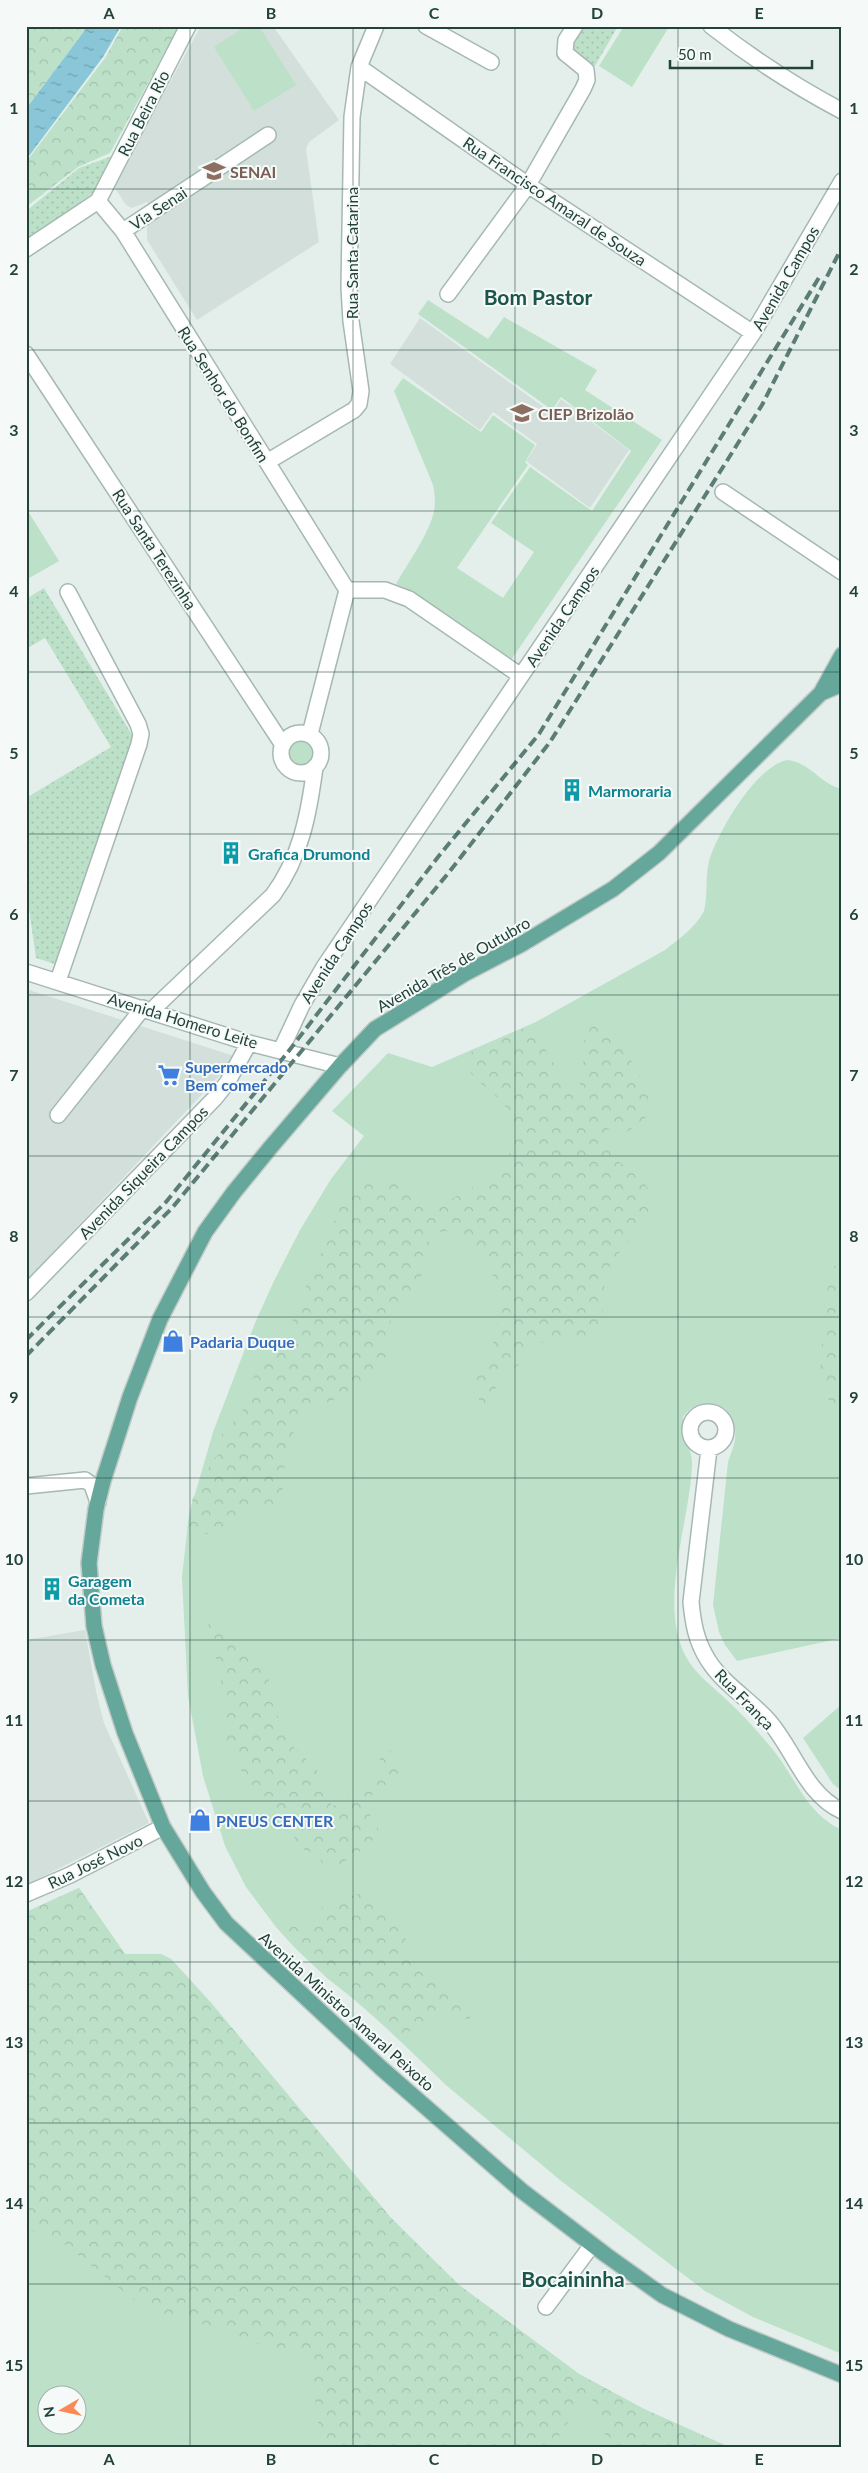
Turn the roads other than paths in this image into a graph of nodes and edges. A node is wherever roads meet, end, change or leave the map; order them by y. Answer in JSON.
{"nodes":[{"id":1,"x":188,"y":26,"type":"edge"},
{"id":2,"x":376,"y":26,"type":"edge"},
{"id":3,"x":426,"y":26,"type":"edge"},
{"id":4,"x":575,"y":26,"type":"edge"},
{"id":5,"x":711,"y":26,"type":"edge"},
{"id":6,"x":491,"y":62,"type":"dead end"},
{"id":7,"x":359,"y":67,"type":"junction"},
{"id":8,"x":842,"y":111,"type":"edge"},
{"id":9,"x":268,"y":135,"type":"dead end"},
{"id":10,"x":842,"y":181,"type":"edge"},
{"id":11,"x":528,"y":185,"type":"junction"},
{"id":12,"x":98,"y":201,"type":"junction"},
{"id":13,"x":123,"y":231,"type":"junction"},
{"id":14,"x":26,"y":249,"type":"edge"},
{"id":15,"x":448,"y":294,"type":"dead end"},
{"id":16,"x":753,"y":333,"type":"junction"},
{"id":17,"x":26,"y":354,"type":"edge"},
{"id":18,"x":267,"y":462,"type":"junction"},
{"id":19,"x":723,"y":492,"type":"dead end"},
{"id":20,"x":842,"y":572,"type":"edge"},
{"id":21,"x":347,"y":590,"type":"junction"},
{"id":22,"x":68,"y":592,"type":"dead end"},
{"id":23,"x":842,"y":655,"type":"edge"},
{"id":24,"x":521,"y":676,"type":"junction"},
{"id":25,"x":842,"y":684,"type":"edge"},
{"id":26,"x":821,"y":693,"type":"junction"},
{"id":27,"x":310,"y":734,"type":"junction"},
{"id":28,"x":283,"y":745,"type":"junction"},
{"id":29,"x":316,"y":767,"type":"junction"},
{"id":30,"x":299,"y":773,"type":"junction"},
{"id":31,"x":308,"y":811,"type":"junction"},
{"id":32,"x":26,"y":972,"type":"edge"},
{"id":33,"x":58,"y":981,"type":"junction"},
{"id":34,"x":147,"y":1009,"type":"junction"},
{"id":35,"x":249,"y":1043,"type":"junction"},
{"id":36,"x":281,"y":1050,"type":"junction"},
{"id":37,"x":340,"y":1066,"type":"junction"},
{"id":38,"x":58,"y":1115,"type":"dead end"},
{"id":39,"x":26,"y":1293,"type":"edge"},
{"id":40,"x":709,"y":1449,"type":"dead end"},
{"id":41,"x":111,"y":1455,"type":"junction"},
{"id":42,"x":85,"y":1480,"type":"junction"},
{"id":43,"x":103,"y":1481,"type":"joint"},
{"id":44,"x":26,"y":1486,"type":"edge"},
{"id":45,"x":98,"y":1502,"type":"junction"},
{"id":46,"x":842,"y":1811,"type":"edge"},
{"id":47,"x":163,"y":1827,"type":"junction"},
{"id":48,"x":26,"y":1894,"type":"edge"},
{"id":49,"x":592,"y":2245,"type":"junction"},
{"id":50,"x":546,"y":2307,"type":"dead end"},
{"id":51,"x":842,"y":2374,"type":"edge"}],
"edges":[{"from":1,"to":12,"type":"street","name":"Rua Beira Rio"},
{"from":2,"to":7,"type":"street","name":"Rua Santa Catarina"},
{"from":3,"to":6,"type":"street"},
{"from":4,"to":11,"type":"street"},
{"from":5,"to":8,"type":"street"},
{"from":7,"to":11,"type":"street","name":"Rua Francisco Amaral de Souza"},
{"from":7,"to":18,"type":"street","name":"Rua Santa Catarina"},
{"from":9,"to":13,"type":"street","name":"Via Senai"},
{"from":10,"to":16,"type":"street","name":"Avenida Campos"},
{"from":11,"to":15,"type":"street"},
{"from":11,"to":16,"type":"street","name":"Rua Francisco Amaral de Souza"},
{"from":12,"to":13,"type":"street","name":"Rua Senhor do Bonfim"},
{"from":12,"to":14,"type":"street"},
{"from":13,"to":18,"type":"street","name":"Rua Senhor do Bonfim"},
{"from":16,"to":24,"type":"street","name":"Avenida Campos"},
{"from":17,"to":28,"type":"street","name":"Rua Santa Terezinha"},
{"from":18,"to":21,"type":"street","name":"Rua Senhor do Bonfim"},
{"from":19,"to":20,"type":"street"},
{"from":21,"to":24,"type":"street"},
{"from":21,"to":27,"type":"street"},
{"from":22,"to":33,"type":"street"},
{"from":23,"to":26,"type":"main road"},
{"from":24,"to":36,"type":"street","name":"Avenida Campos"},
{"from":25,"to":26,"type":"main road","name":"Avenida Três de Outubro"},
{"from":26,"to":37,"type":"main road","name":"Avenida Três de Outubro"},
{"from":27,"to":28,"type":"street"},
{"from":27,"to":29,"type":"street"},
{"from":28,"to":30,"type":"street"},
{"from":29,"to":30,"type":"street"},
{"from":29,"to":31,"type":"street"},
{"from":30,"to":31,"type":"street"},
{"from":31,"to":34,"type":"street"},
{"from":32,"to":33,"type":"street","name":"Avenida Homero Leite"},
{"from":33,"to":34,"type":"street","name":"Avenida Homero Leite"},
{"from":34,"to":35,"type":"street","name":"Avenida Homero Leite"},
{"from":34,"to":38,"type":"street"},
{"from":35,"to":36,"type":"street","name":"Avenida Homero Leite"},
{"from":35,"to":39,"type":"street","name":"Avenida Siqueira Campos"},
{"from":36,"to":37,"type":"street","name":"Avenida Homero Leite"},
{"from":37,"to":41,"type":"main road","name":"Avenida Três de Outubro"},
{"from":40,"to":46,"type":"street","name":"Rua França"},
{"from":41,"to":42,"type":"street"},
{"from":41,"to":43,"type":"main road","name":"Avenida Três de Outubro"},
{"from":42,"to":44,"type":"street"},
{"from":42,"to":45,"type":"street"},
{"from":43,"to":45,"type":"main road","name":"Avenida Ministro Amaral Peixoto"},
{"from":45,"to":47,"type":"main road","name":"Avenida Ministro Amaral Peixoto"},
{"from":47,"to":48,"type":"street","name":"Rua José Novo"},
{"from":47,"to":49,"type":"main road","name":"Avenida Ministro Amaral Peixoto"},
{"from":49,"to":50,"type":"street"},
{"from":49,"to":51,"type":"main road","name":"Avenida Ministro Amaral Peixoto"}]}
